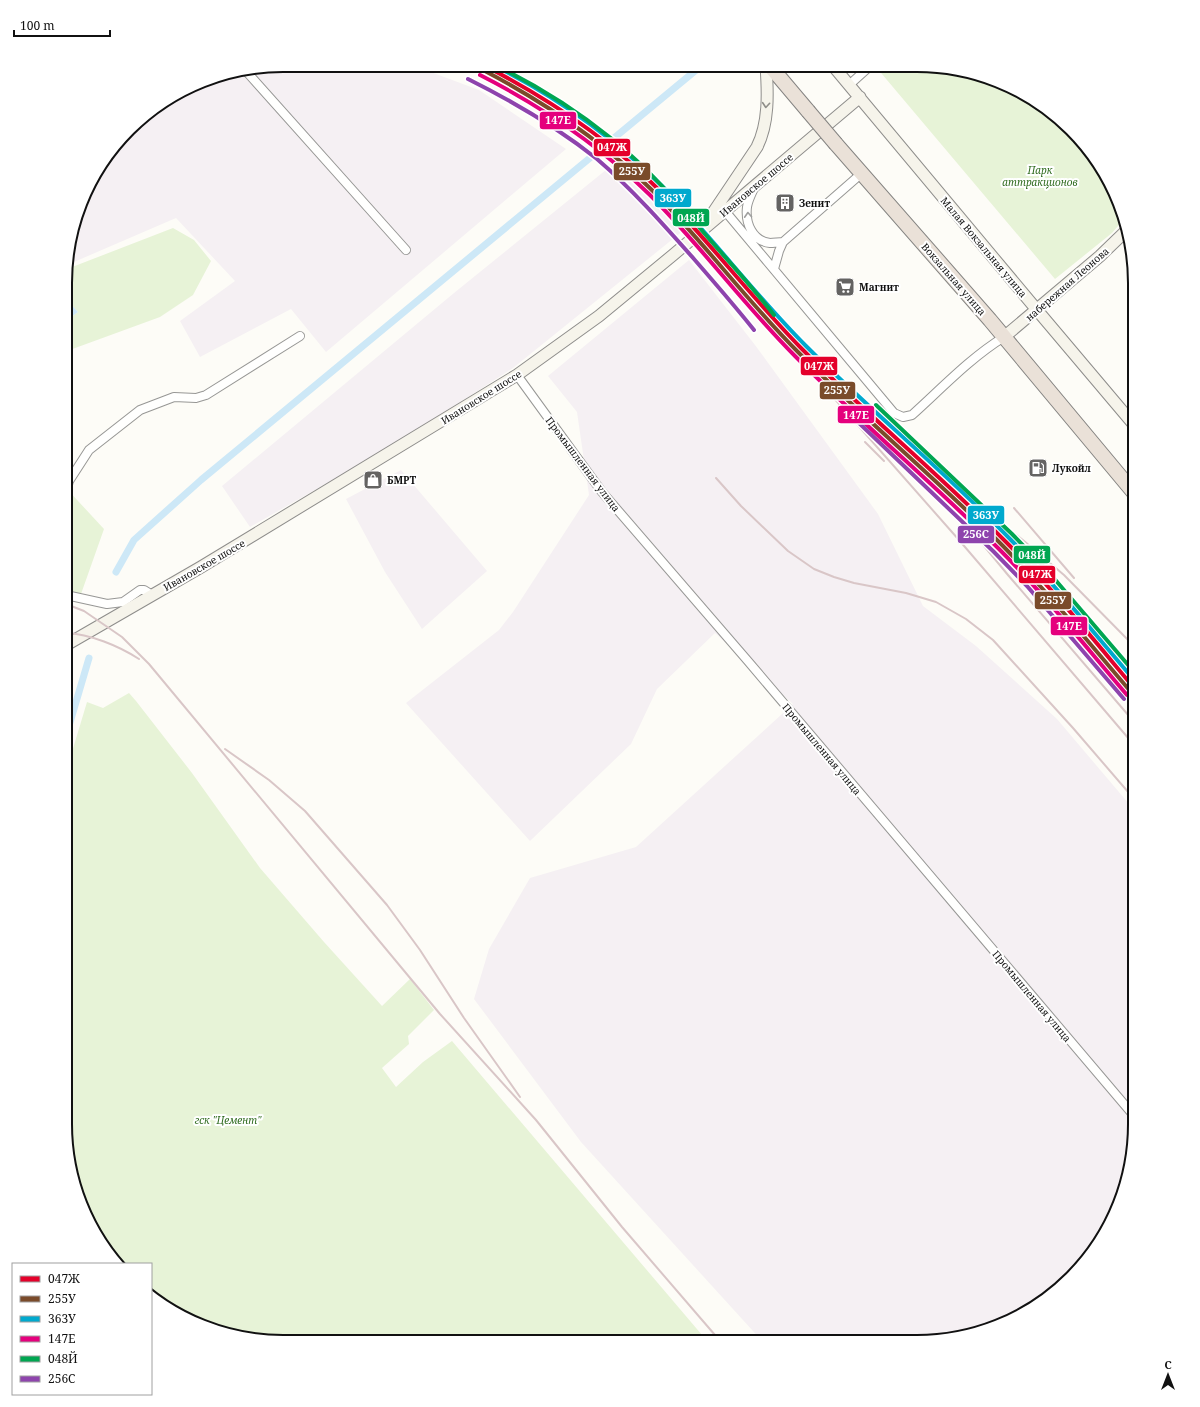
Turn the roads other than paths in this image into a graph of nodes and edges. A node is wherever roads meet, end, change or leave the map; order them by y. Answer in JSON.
{"nodes":[{"id":1,"x":766,"y":72,"type":"edge"},
{"id":2,"x":775,"y":72,"type":"edge"},
{"id":3,"x":838,"y":72,"type":"edge"},
{"id":4,"x":864,"y":72,"type":"edge"},
{"id":5,"x":250,"y":75,"type":"edge"},
{"id":6,"x":849,"y":85,"type":"junction"},
{"id":7,"x":860,"y":97,"type":"junction"},
{"id":8,"x":862,"y":173,"type":"junction"},
{"id":9,"x":755,"y":186,"type":"junction"},
{"id":10,"x":725,"y":211,"type":"junction"},
{"id":11,"x":701,"y":231,"type":"junction"},
{"id":12,"x":1122,"y":235,"type":"edge"},
{"id":13,"x":783,"y":242,"type":"junction"},
{"id":14,"x":406,"y":250,"type":"dead end"},
{"id":15,"x":774,"y":269,"type":"junction"},
{"id":16,"x":1036,"y":310,"type":"junction"},
{"id":17,"x":300,"y":336,"type":"dead end"},
{"id":18,"x":1004,"y":337,"type":"junction"},
{"id":19,"x":517,"y":376,"type":"junction"},
{"id":20,"x":1128,"y":418,"type":"edge"},
{"id":21,"x":72,"y":476,"type":"edge"},
{"id":22,"x":1128,"y":486,"type":"edge"},
{"id":23,"x":152,"y":595,"type":"junction"},
{"id":24,"x":72,"y":596,"type":"edge"},
{"id":25,"x":72,"y":642,"type":"edge"},
{"id":26,"x":1128,"y":1110,"type":"edge"}],
"edges":[{"from":1,"to":11,"type":"street","one_way":true},
{"from":2,"to":8,"type":"highway","name":"Вокзальная улица","bridge":true},
{"from":3,"to":6,"type":"street","name":"Малая Вокзальная улица"},
{"from":4,"to":6,"type":"street"},
{"from":5,"to":14,"type":"street"},
{"from":6,"to":7,"type":"street","name":"Малая Вокзальная улица"},
{"from":7,"to":9,"type":"street","name":"Ивановское шоссе"},
{"from":7,"to":16,"type":"street","name":"Малая Вокзальная улица"},
{"from":8,"to":13,"type":"street"},
{"from":8,"to":18,"type":"highway","name":"Вокзальная улица"},
{"from":9,"to":10,"type":"street","name":"Ивановское шоссе"},
{"from":13,"to":9,"type":"street","one_way":true},
{"from":10,"to":11,"type":"street","name":"Ивановское шоссе"},
{"from":10,"to":15,"type":"street"},
{"from":11,"to":19,"type":"street","name":"Ивановское шоссе"},
{"from":12,"to":16,"type":"street","name":"набережная Леонова"},
{"from":13,"to":15,"type":"street"},
{"from":15,"to":18,"type":"street"},
{"from":16,"to":18,"type":"street","name":"набережная Леонова"},
{"from":16,"to":20,"type":"street","name":"Малая Вокзальная улица"},
{"from":17,"to":21,"type":"street"},
{"from":18,"to":22,"type":"highway","name":"Вокзальная улица"},
{"from":19,"to":23,"type":"street","name":"Ивановское шоссе"},
{"from":19,"to":26,"type":"street","name":"Промышленная улица"},
{"from":23,"to":24,"type":"street"},
{"from":23,"to":25,"type":"street","name":"Ивановское шоссе"}]}
